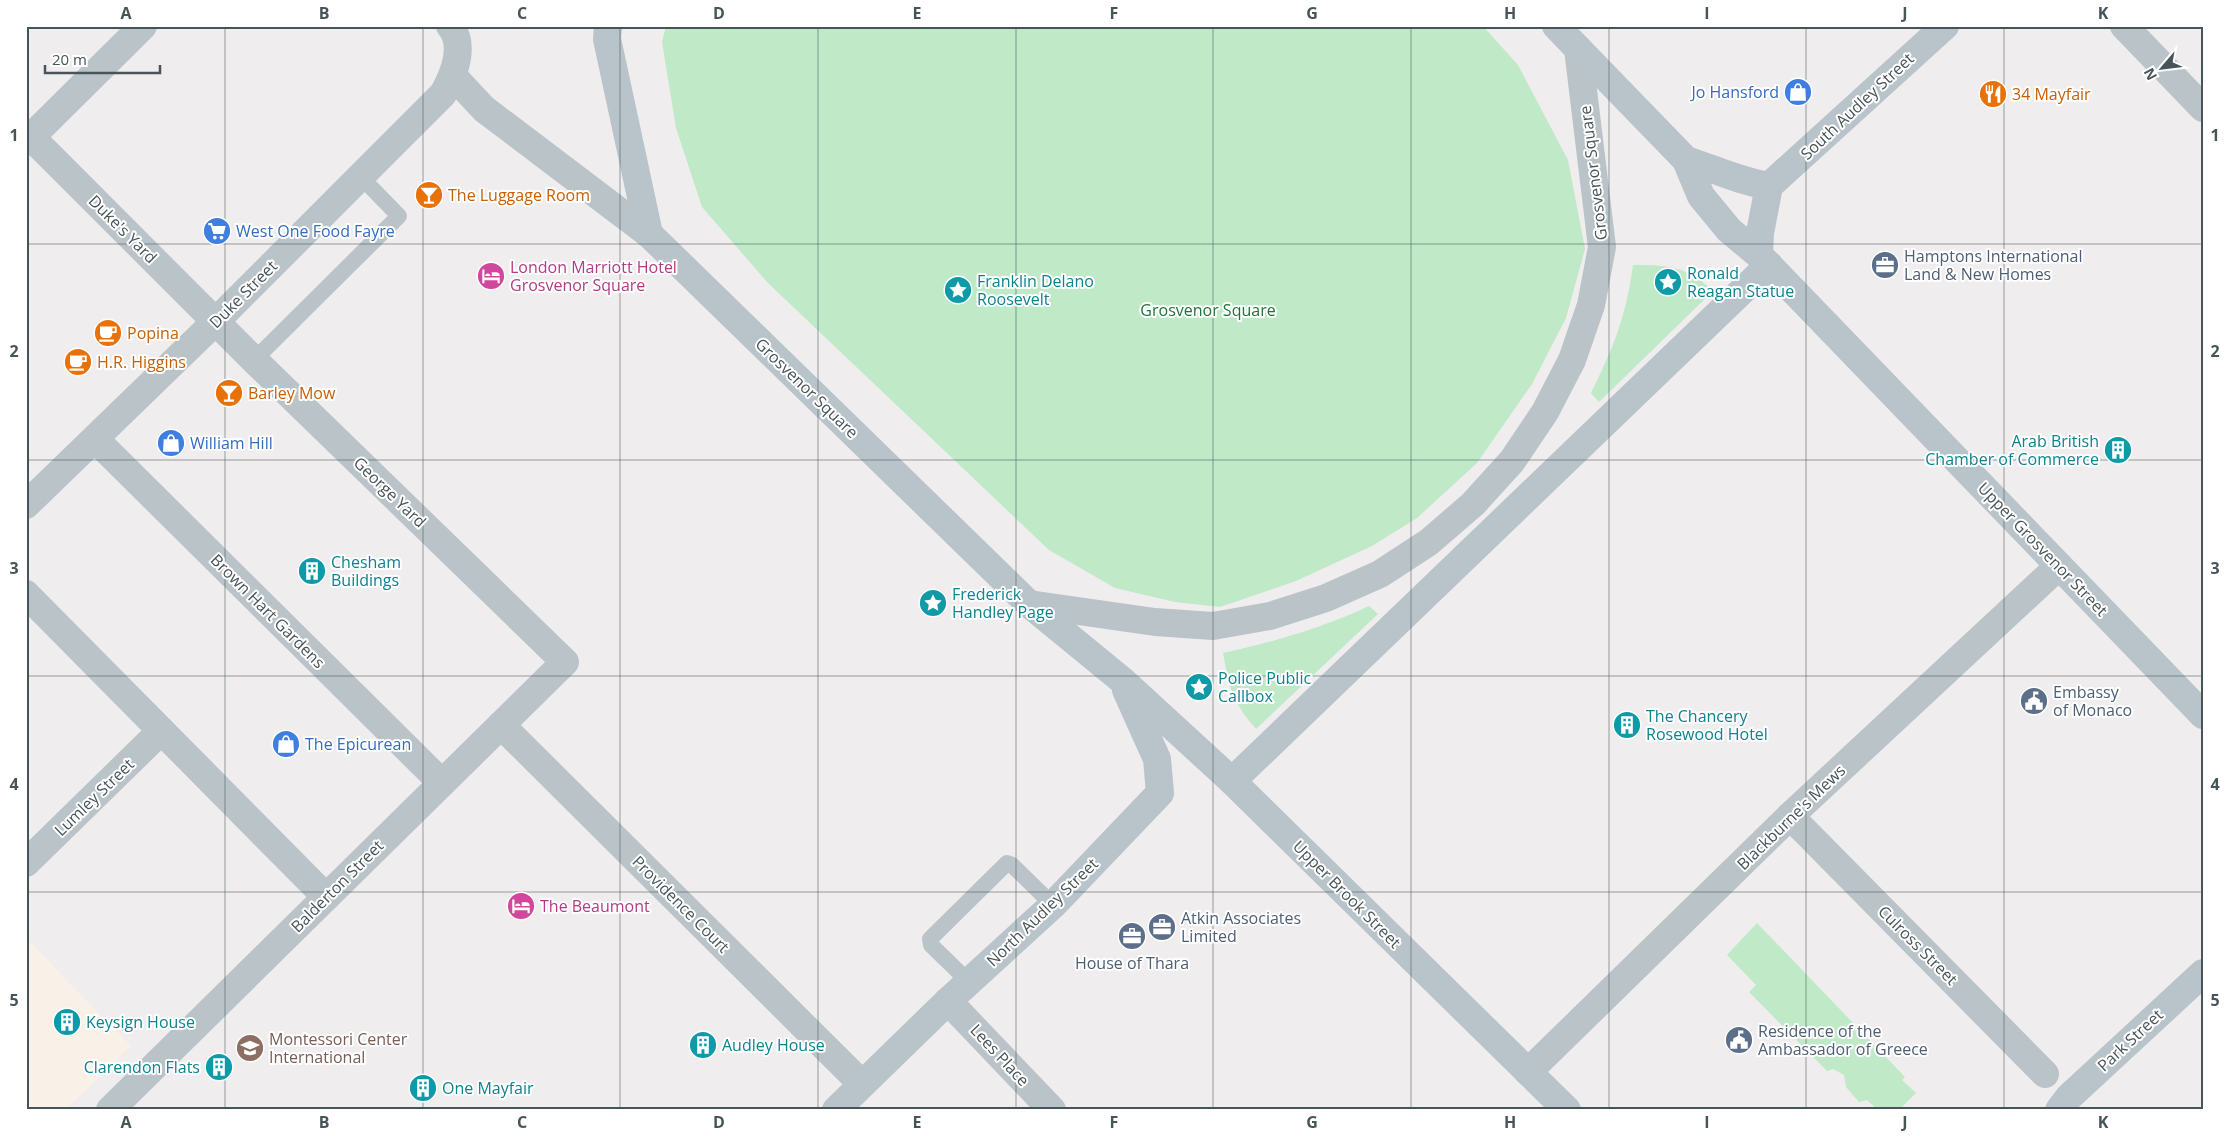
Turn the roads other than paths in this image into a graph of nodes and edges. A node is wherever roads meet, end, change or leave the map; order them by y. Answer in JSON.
{"nodes":[{"id":1,"x":143,"y":26,"type":"edge"},
{"id":2,"x":608,"y":26,"type":"edge"},
{"id":3,"x":1556,"y":26,"type":"edge"},
{"id":4,"x":1945,"y":26,"type":"edge"},
{"id":5,"x":2124,"y":26,"type":"edge"},
{"id":6,"x":456,"y":29,"type":"edge"},
{"id":7,"x":1578,"y":49,"type":"junction"},
{"id":8,"x":454,"y":77,"type":"junction"},
{"id":9,"x":2203,"y":108,"type":"edge"},
{"id":10,"x":28,"y":140,"type":"edge"},
{"id":11,"x":1686,"y":160,"type":"junction"},
{"id":12,"x":361,"y":177,"type":"junction"},
{"id":13,"x":1769,"y":186,"type":"junction"},
{"id":14,"x":650,"y":234,"type":"junction"},
{"id":15,"x":1764,"y":260,"type":"junction"},
{"id":16,"x":216,"y":321,"type":"junction"},
{"id":17,"x":254,"y":360,"type":"junction"},
{"id":18,"x":95,"y":439,"type":"junction"},
{"id":19,"x":26,"y":505,"type":"edge"},
{"id":20,"x":2059,"y":566,"type":"junction"},
{"id":21,"x":26,"y":594,"type":"edge"},
{"id":22,"x":1029,"y":604,"type":"junction"},
{"id":23,"x":565,"y":662,"type":"joint"},
{"id":24,"x":1123,"y":681,"type":"junction"},
{"id":25,"x":2203,"y":714,"type":"edge"},
{"id":26,"x":501,"y":725,"type":"junction"},
{"id":27,"x":161,"y":731,"type":"junction"},
{"id":28,"x":1232,"y":780,"type":"junction"},
{"id":29,"x":442,"y":783,"type":"junction"},
{"id":30,"x":1790,"y":816,"type":"junction"},
{"id":31,"x":26,"y":862,"type":"edge"},
{"id":32,"x":326,"y":897,"type":"junction"},
{"id":33,"x":1052,"y":905,"type":"junction"},
{"id":34,"x":2203,"y":973,"type":"edge"},
{"id":35,"x":969,"y":982,"type":"junction"},
{"id":36,"x":948,"y":1001,"type":"junction"},
{"id":37,"x":1528,"y":1072,"type":"junction"},
{"id":38,"x":2045,"y":1074,"type":"dead end"},
{"id":39,"x":862,"y":1084,"type":"junction"},
{"id":40,"x":2070,"y":1106,"type":"edge"},
{"id":41,"x":110,"y":1110,"type":"edge"},
{"id":42,"x":836,"y":1110,"type":"edge"},
{"id":43,"x":1052,"y":1110,"type":"edge"},
{"id":44,"x":1567,"y":1110,"type":"edge"}],
"edges":[{"from":1,"to":10,"type":"street"},
{"from":2,"to":14,"type":"street"},
{"from":3,"to":7,"type":"street"},
{"from":4,"to":13,"type":"street","name":"South Audley Street"},
{"from":5,"to":9,"type":"street"},
{"from":6,"to":8,"type":"street"},
{"from":7,"to":11,"type":"street"},
{"from":7,"to":22,"type":"street","name":"Grosvenor Square"},
{"from":8,"to":12,"type":"street","name":"Duke Street"},
{"from":8,"to":14,"type":"street","name":"Grosvenor Square"},
{"from":10,"to":16,"type":"street","name":"Duke's Yard"},
{"from":11,"to":13,"type":"street"},
{"from":11,"to":15,"type":"street","name":"Upper Grosvenor Street"},
{"from":12,"to":16,"type":"street","name":"Duke Street"},
{"from":12,"to":17,"type":"lane"},
{"from":13,"to":15,"type":"street"},
{"from":14,"to":22,"type":"street","name":"Grosvenor Square"},
{"from":15,"to":20,"type":"street","name":"Upper Grosvenor Street"},
{"from":15,"to":28,"type":"street"},
{"from":16,"to":17,"type":"street","name":"George Yard"},
{"from":16,"to":18,"type":"street","name":"Duke Street"},
{"from":17,"to":23,"type":"street","name":"George Yard"},
{"from":18,"to":19,"type":"street","name":"Duke Street"},
{"from":18,"to":29,"type":"street","name":"Brown Hart Gardens"},
{"from":20,"to":25,"type":"street","name":"Upper Grosvenor Street"},
{"from":20,"to":30,"type":"street","name":"Blackburne's Mews"},
{"from":21,"to":27,"type":"street"},
{"from":22,"to":24,"type":"street","name":"Grosvenor Square"},
{"from":23,"to":26,"type":"street","name":"Balderton Street"},
{"from":24,"to":28,"type":"street","name":"Upper Brook Street"},
{"from":24,"to":33,"type":"street","name":"North Audley Street"},
{"from":26,"to":29,"type":"street","name":"Balderton Street"},
{"from":26,"to":39,"type":"street","name":"Providence Court"},
{"from":27,"to":31,"type":"street","name":"Lumley Street"},
{"from":27,"to":32,"type":"street"},
{"from":28,"to":37,"type":"street","name":"Upper Brook Street"},
{"from":29,"to":32,"type":"street","name":"Balderton Street"},
{"from":30,"to":37,"type":"street","name":"Blackburne's Mews"},
{"from":30,"to":38,"type":"street","name":"Culross Street"},
{"from":32,"to":41,"type":"street","name":"Balderton Street"},
{"from":33,"to":35,"type":"street","name":"North Audley Street"},
{"from":33,"to":35,"type":"lane"},
{"from":34,"to":40,"type":"street","name":"Park Street"},
{"from":35,"to":36,"type":"street","name":"North Audley Street"},
{"from":36,"to":39,"type":"street","name":"North Audley Street"},
{"from":36,"to":43,"type":"street","name":"Lees Place"},
{"from":37,"to":44,"type":"street","name":"Upper Brook Street"},
{"from":39,"to":42,"type":"street","name":"North Audley Street"}]}
